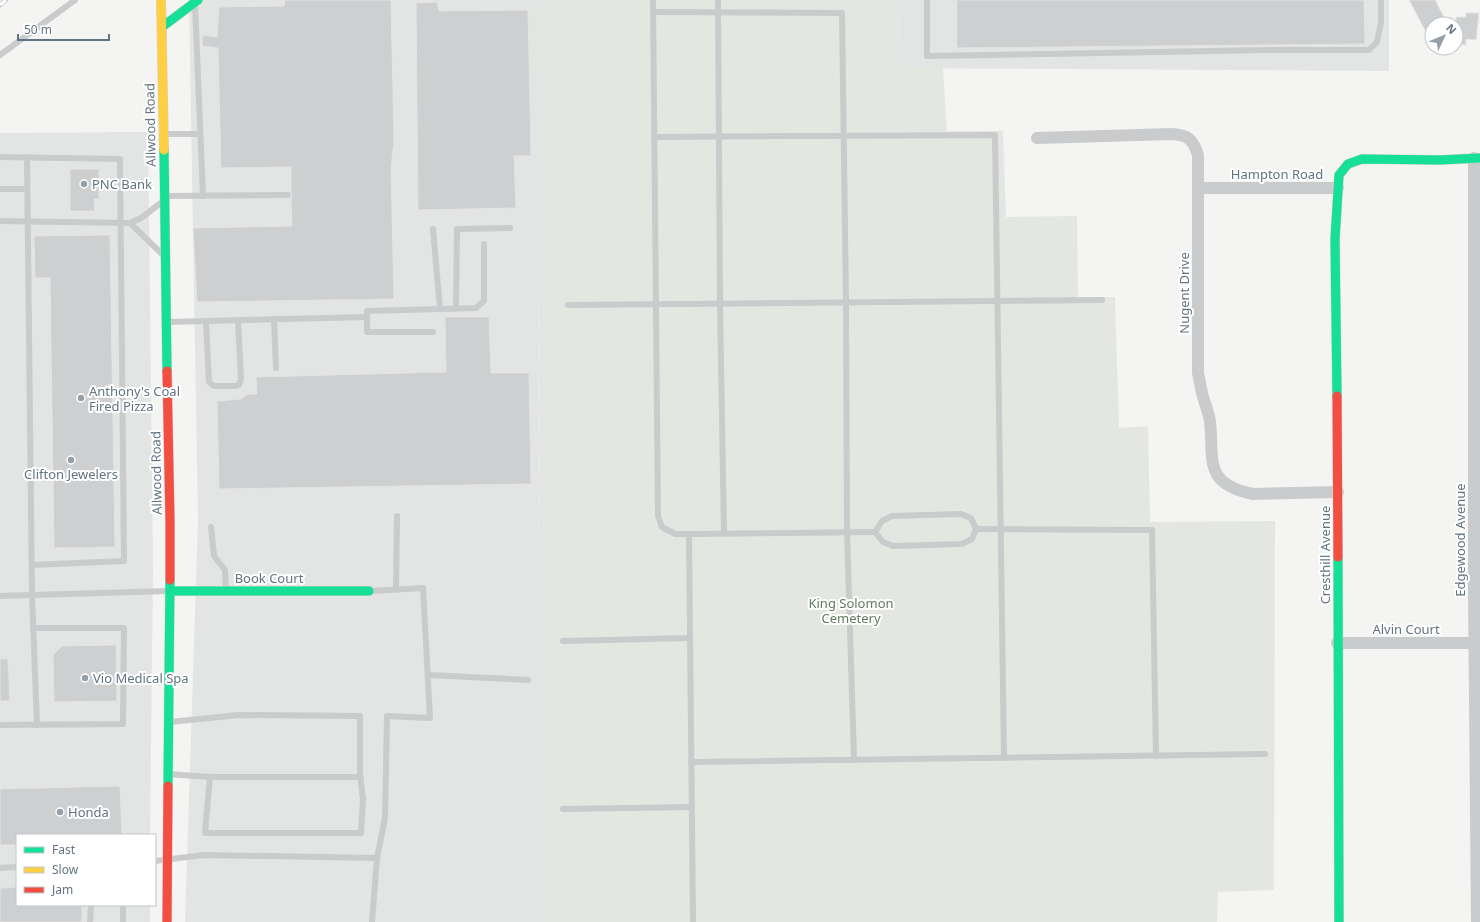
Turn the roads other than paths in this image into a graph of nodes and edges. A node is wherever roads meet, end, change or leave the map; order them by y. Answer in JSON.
{"nodes":[{"id":1,"x":75,"y":0,"type":"edge"},
{"id":2,"x":161,"y":0,"type":"edge"},
{"id":3,"x":653,"y":0,"type":"edge"},
{"id":4,"x":718,"y":0,"type":"edge"},
{"id":5,"x":927,"y":0,"type":"edge"},
{"id":6,"x":1381,"y":0,"type":"edge"},
{"id":7,"x":196,"y":1,"type":"edge"},
{"id":8,"x":653,"y":12,"type":"junction"},
{"id":9,"x":718,"y":12,"type":"junction"},
{"id":10,"x":162,"y":27,"type":"junction"},
{"id":11,"x":0,"y":55,"type":"edge"},
{"id":12,"x":163,"y":134,"type":"junction"},
{"id":13,"x":200,"y":134,"type":"junction"},
{"id":14,"x":845,"y":136,"type":"junction"},
{"id":15,"x":654,"y":137,"type":"junction"},
{"id":16,"x":719,"y":137,"type":"junction"},
{"id":17,"x":1037,"y":138,"type":"dead end"},
{"id":18,"x":0,"y":157,"type":"edge"},
{"id":19,"x":27,"y":157,"type":"junction"},
{"id":20,"x":1477,"y":158,"type":"edge"},
{"id":21,"x":1198,"y":188,"type":"junction"},
{"id":22,"x":1338,"y":188,"type":"junction"},
{"id":23,"x":0,"y":189,"type":"edge"},
{"id":24,"x":27,"y":189,"type":"junction"},
{"id":25,"x":288,"y":195,"type":"dead end"},
{"id":26,"x":203,"y":196,"type":"junction"},
{"id":27,"x":164,"y":198,"type":"junction"},
{"id":28,"x":0,"y":221,"type":"edge"},
{"id":29,"x":28,"y":221,"type":"junction"},
{"id":30,"x":120,"y":223,"type":"junction"},
{"id":31,"x":130,"y":223,"type":"junction"},
{"id":32,"x":510,"y":228,"type":"dead end"},
{"id":33,"x":433,"y":230,"type":"dead end"},
{"id":34,"x":484,"y":244,"type":"dead end"},
{"id":35,"x":165,"y":256,"type":"junction"},
{"id":36,"x":1102,"y":300,"type":"dead end"},
{"id":37,"x":997,"y":301,"type":"junction"},
{"id":38,"x":846,"y":303,"type":"junction"},
{"id":39,"x":720,"y":304,"type":"junction"},
{"id":40,"x":568,"y":305,"type":"dead end"},
{"id":41,"x":656,"y":305,"type":"junction"},
{"id":42,"x":456,"y":308,"type":"junction"},
{"id":43,"x":440,"y":309,"type":"junction"},
{"id":44,"x":367,"y":317,"type":"junction"},
{"id":45,"x":274,"y":319,"type":"junction"},
{"id":46,"x":238,"y":320,"type":"junction"},
{"id":47,"x":167,"y":322,"type":"junction"},
{"id":48,"x":206,"y":322,"type":"junction"},
{"id":49,"x":433,"y":332,"type":"dead end"},
{"id":50,"x":276,"y":368,"type":"dead end"},
{"id":51,"x":1338,"y":492,"type":"junction"},
{"id":52,"x":397,"y":516,"type":"dead end"},
{"id":53,"x":211,"y":527,"type":"dead end"},
{"id":54,"x":976,"y":529,"type":"junction"},
{"id":55,"x":1000,"y":530,"type":"junction"},
{"id":56,"x":847,"y":532,"type":"junction"},
{"id":57,"x":874,"y":532,"type":"junction"},
{"id":58,"x":724,"y":533,"type":"junction"},
{"id":59,"x":689,"y":534,"type":"junction"},
{"id":60,"x":32,"y":565,"type":"junction"},
{"id":61,"x":1477,"y":588,"type":"edge"},
{"id":62,"x":396,"y":590,"type":"junction"},
{"id":63,"x":170,"y":591,"type":"junction"},
{"id":64,"x":226,"y":591,"type":"junction"},
{"id":65,"x":369,"y":591,"type":"joint"},
{"id":66,"x":32,"y":595,"type":"junction"},
{"id":67,"x":0,"y":596,"type":"edge"},
{"id":68,"x":33,"y":628,"type":"junction"},
{"id":69,"x":690,"y":638,"type":"junction"},
{"id":70,"x":563,"y":641,"type":"dead end"},
{"id":71,"x":1337,"y":644,"type":"junction"},
{"id":72,"x":1474,"y":644,"type":"junction"},
{"id":73,"x":428,"y":675,"type":"junction"},
{"id":74,"x":528,"y":680,"type":"dead end"},
{"id":75,"x":169,"y":723,"type":"junction"},
{"id":76,"x":0,"y":725,"type":"edge"},
{"id":77,"x":37,"y":725,"type":"junction"},
{"id":78,"x":1265,"y":754,"type":"dead end"},
{"id":79,"x":1156,"y":756,"type":"junction"},
{"id":80,"x":1004,"y":758,"type":"junction"},
{"id":81,"x":854,"y":760,"type":"junction"},
{"id":82,"x":691,"y":762,"type":"junction"},
{"id":83,"x":168,"y":774,"type":"junction"},
{"id":84,"x":210,"y":777,"type":"junction"},
{"id":85,"x":361,"y":778,"type":"junction"},
{"id":86,"x":692,"y":807,"type":"junction"},
{"id":87,"x":563,"y":809,"type":"dead end"},
{"id":88,"x":377,"y":858,"type":"junction"},
{"id":89,"x":168,"y":860,"type":"junction"},
{"id":90,"x":156,"y":861,"type":"edge"},
{"id":91,"x":16,"y":867,"type":"edge"},
{"id":92,"x":0,"y":868,"type":"edge"},
{"id":93,"x":91,"y":906,"type":"edge"},
{"id":94,"x":123,"y":906,"type":"edge"},
{"id":95,"x":90,"y":922,"type":"edge"},
{"id":96,"x":123,"y":922,"type":"edge"},
{"id":97,"x":168,"y":922,"type":"edge"},
{"id":98,"x":372,"y":922,"type":"edge"},
{"id":99,"x":693,"y":922,"type":"edge"},
{"id":100,"x":1339,"y":922,"type":"edge"},
{"id":101,"x":1477,"y":922,"type":"edge"}],
"edges":[{"from":1,"to":11,"type":"lane"},
{"from":2,"to":10,"type":"street","name":"Allwood Road"},
{"from":3,"to":8,"type":"lane"},
{"from":4,"to":9,"type":"lane"},
{"from":5,"to":6,"type":"lane"},
{"from":7,"to":10,"type":"street"},
{"from":7,"to":13,"type":"lane"},
{"from":8,"to":9,"type":"lane"},
{"from":8,"to":15,"type":"lane"},
{"from":9,"to":14,"type":"lane"},
{"from":9,"to":16,"type":"lane"},
{"from":10,"to":12,"type":"street","name":"Allwood Road"},
{"from":12,"to":13,"type":"lane"},
{"from":12,"to":27,"type":"street","name":"Allwood Road"},
{"from":13,"to":26,"type":"lane"},
{"from":14,"to":16,"type":"lane"},
{"from":14,"to":37,"type":"lane"},
{"from":14,"to":38,"type":"lane"},
{"from":15,"to":16,"type":"lane"},
{"from":15,"to":41,"type":"lane"},
{"from":16,"to":39,"type":"lane"},
{"from":17,"to":21,"type":"street","name":"Nugent Drive"},
{"from":18,"to":19,"type":"lane"},
{"from":19,"to":24,"type":"lane"},
{"from":19,"to":30,"type":"lane"},
{"from":20,"to":22,"type":"street","name":"Hampton Road"},
{"from":20,"to":61,"type":"street","name":"Edgewood Avenue"},
{"from":21,"to":22,"type":"street","name":"Hampton Road"},
{"from":21,"to":51,"type":"street","name":"Nugent Drive"},
{"from":22,"to":51,"type":"street","name":"Cresthill Avenue"},
{"from":23,"to":24,"type":"lane"},
{"from":24,"to":29,"type":"lane"},
{"from":25,"to":26,"type":"lane"},
{"from":26,"to":27,"type":"lane"},
{"from":27,"to":31,"type":"lane"},
{"from":27,"to":35,"type":"street","name":"Allwood Road"},
{"from":28,"to":29,"type":"lane"},
{"from":29,"to":30,"type":"lane"},
{"from":29,"to":60,"type":"lane"},
{"from":30,"to":31,"type":"lane"},
{"from":30,"to":60,"type":"lane"},
{"from":31,"to":35,"type":"lane"},
{"from":32,"to":42,"type":"lane"},
{"from":33,"to":43,"type":"lane"},
{"from":34,"to":42,"type":"lane"},
{"from":35,"to":47,"type":"street","name":"Allwood Road"},
{"from":36,"to":37,"type":"lane"},
{"from":37,"to":38,"type":"lane"},
{"from":37,"to":55,"type":"lane"},
{"from":38,"to":39,"type":"lane"},
{"from":38,"to":56,"type":"lane"},
{"from":39,"to":41,"type":"lane"},
{"from":39,"to":58,"type":"lane"},
{"from":40,"to":41,"type":"lane"},
{"from":41,"to":59,"type":"lane"},
{"from":42,"to":43,"type":"lane"},
{"from":43,"to":44,"type":"lane"},
{"from":44,"to":45,"type":"lane"},
{"from":44,"to":49,"type":"lane"},
{"from":45,"to":46,"type":"lane"},
{"from":45,"to":50,"type":"lane"},
{"from":46,"to":48,"type":"lane"},
{"from":46,"to":48,"type":"lane"},
{"from":47,"to":48,"type":"lane"},
{"from":47,"to":63,"type":"street","name":"Allwood Road"},
{"from":51,"to":71,"type":"street","name":"Cresthill Avenue"},
{"from":52,"to":62,"type":"lane"},
{"from":53,"to":64,"type":"lane"},
{"from":54,"to":55,"type":"lane"},
{"from":54,"to":57,"type":"lane"},
{"from":54,"to":57,"type":"lane"},
{"from":55,"to":79,"type":"lane"},
{"from":55,"to":80,"type":"lane"},
{"from":56,"to":57,"type":"lane"},
{"from":56,"to":58,"type":"lane"},
{"from":56,"to":81,"type":"lane"},
{"from":58,"to":59,"type":"lane"},
{"from":59,"to":69,"type":"lane"},
{"from":60,"to":66,"type":"lane"},
{"from":61,"to":72,"type":"street","name":"Edgewood Avenue"},
{"from":62,"to":65,"type":"lane"},
{"from":62,"to":73,"type":"lane"},
{"from":63,"to":64,"type":"street","name":"Book Court"},
{"from":63,"to":66,"type":"lane"},
{"from":63,"to":75,"type":"street","name":"Allwood Road"},
{"from":64,"to":65,"type":"street","name":"Book Court"},
{"from":66,"to":67,"type":"lane"},
{"from":66,"to":68,"type":"lane"},
{"from":68,"to":77,"type":"lane"},
{"from":68,"to":77,"type":"lane"},
{"from":69,"to":70,"type":"lane"},
{"from":69,"to":82,"type":"lane"},
{"from":71,"to":72,"type":"street","name":"Alvin Court"},
{"from":71,"to":100,"type":"street","name":"Cresthill Avenue"},
{"from":72,"to":101,"type":"street","name":"Edgewood Avenue"},
{"from":73,"to":74,"type":"lane"},
{"from":73,"to":88,"type":"lane"},
{"from":75,"to":83,"type":"street","name":"Allwood Road"},
{"from":75,"to":85,"type":"lane"},
{"from":76,"to":77,"type":"lane"},
{"from":78,"to":79,"type":"lane"},
{"from":79,"to":80,"type":"lane"},
{"from":80,"to":81,"type":"lane"},
{"from":81,"to":82,"type":"lane"},
{"from":82,"to":86,"type":"lane"},
{"from":83,"to":84,"type":"lane"},
{"from":83,"to":89,"type":"street","name":"Allwood Road"},
{"from":84,"to":85,"type":"lane"},
{"from":84,"to":85,"type":"lane"},
{"from":86,"to":87,"type":"lane"},
{"from":86,"to":99,"type":"lane"},
{"from":88,"to":89,"type":"lane"},
{"from":88,"to":98,"type":"lane"},
{"from":89,"to":90,"type":"lane"},
{"from":89,"to":97,"type":"street","name":"Allwood Road"},
{"from":91,"to":92,"type":"lane"},
{"from":93,"to":95,"type":"lane"},
{"from":94,"to":96,"type":"lane"}]}
